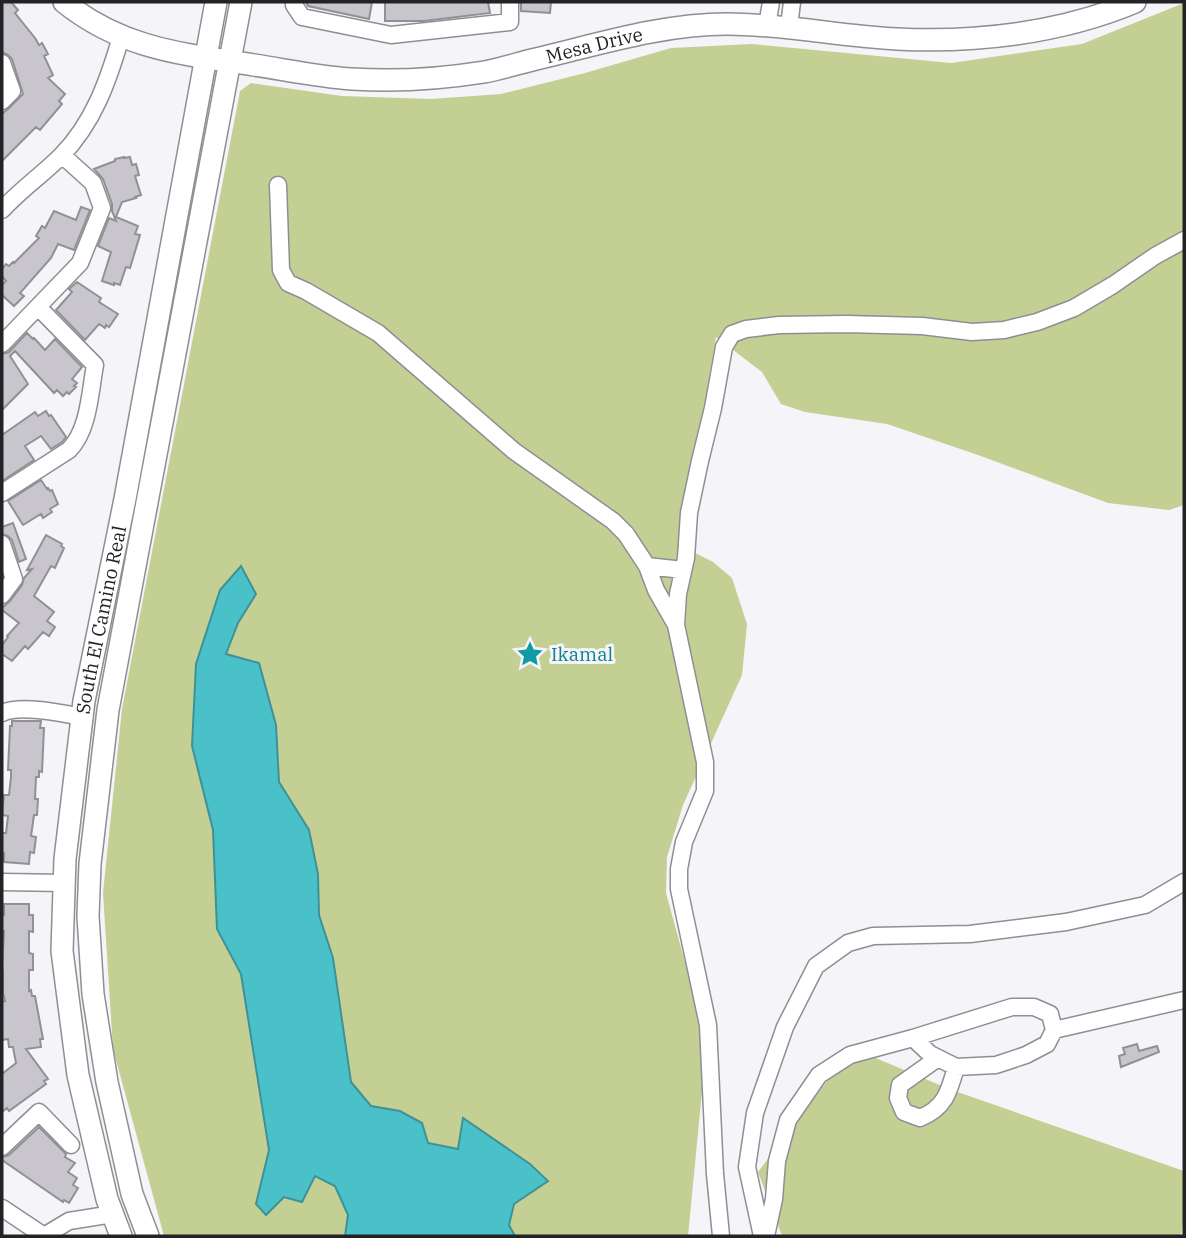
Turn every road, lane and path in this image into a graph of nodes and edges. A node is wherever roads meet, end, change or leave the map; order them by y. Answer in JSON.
{"nodes":[{"id":1,"x":64,"y":2,"type":"edge"},
{"id":2,"x":216,"y":2,"type":"edge"},
{"id":3,"x":241,"y":2,"type":"edge"},
{"id":4,"x":294,"y":2,"type":"edge"},
{"id":5,"x":510,"y":2,"type":"edge"},
{"id":6,"x":771,"y":2,"type":"edge"},
{"id":7,"x":792,"y":2,"type":"edge"},
{"id":8,"x":1135,"y":2,"type":"edge"},
{"id":9,"x":767,"y":26,"type":"junction"},
{"id":10,"x":789,"y":27,"type":"junction"},
{"id":11,"x":121,"y":37,"type":"junction"},
{"id":12,"x":205,"y":57,"type":"junction"},
{"id":13,"x":229,"y":61,"type":"junction"},
{"id":14,"x":2,"y":63,"type":"edge"},
{"id":15,"x":2,"y":101,"type":"edge"},
{"id":16,"x":62,"y":155,"type":"junction"},
{"id":17,"x":278,"y":186,"type":"dead end"},
{"id":18,"x":2,"y":210,"type":"edge"},
{"id":19,"x":1184,"y":240,"type":"edge"},
{"id":20,"x":38,"y":307,"type":"junction"},
{"id":21,"x":2,"y":344,"type":"edge"},
{"id":22,"x":2,"y":493,"type":"edge"},
{"id":23,"x":2,"y":544,"type":"edge"},
{"id":24,"x":647,"y":566,"type":"junction"},
{"id":25,"x":683,"y":570,"type":"junction"},
{"id":26,"x":2,"y":595,"type":"edge"},
{"id":27,"x":676,"y":625,"type":"junction"},
{"id":28,"x":2,"y":713,"type":"edge"},
{"id":29,"x":82,"y":717,"type":"junction"},
{"id":30,"x":2,"y":882,"type":"edge"},
{"id":31,"x":1184,"y":882,"type":"edge"},
{"id":32,"x":65,"y":883,"type":"junction"},
{"id":33,"x":88,"y":916,"type":"junction"},
{"id":34,"x":1184,"y":1000,"type":"edge"},
{"id":35,"x":1054,"y":1030,"type":"junction"},
{"id":36,"x":913,"y":1038,"type":"junction"},
{"id":37,"x":938,"y":1058,"type":"junction"},
{"id":38,"x":956,"y":1067,"type":"junction"},
{"id":39,"x":71,"y":1144,"type":"dead end"},
{"id":40,"x":2,"y":1147,"type":"edge"},
{"id":41,"x":2,"y":1208,"type":"edge"},
{"id":42,"x":113,"y":1213,"type":"junction"},
{"id":43,"x":44,"y":1236,"type":"edge"},
{"id":44,"x":121,"y":1236,"type":"edge"},
{"id":45,"x":148,"y":1236,"type":"edge"},
{"id":46,"x":721,"y":1236,"type":"edge"},
{"id":47,"x":764,"y":1236,"type":"edge"}],
"edges":[{"from":1,"to":11,"type":"main road","name":"Mesa Drive"},
{"from":2,"to":12,"type":"main road","name":"South El Camino Real"},
{"from":3,"to":13,"type":"main road","name":"South El Camino Real"},
{"from":4,"to":5,"type":"street"},
{"from":6,"to":9,"type":"street"},
{"from":7,"to":10,"type":"street"},
{"from":8,"to":10,"type":"main road","name":"Mesa Drive"},
{"from":9,"to":10,"type":"main road","name":"Mesa Drive"},
{"from":9,"to":13,"type":"main road","name":"Mesa Drive"},
{"from":11,"to":12,"type":"main road","name":"Mesa Drive"},
{"from":11,"to":16,"type":"street"},
{"from":12,"to":13,"type":"main road","name":"Mesa Drive"},
{"from":12,"to":29,"type":"main road","name":"South El Camino Real"},
{"from":13,"to":33,"type":"main road","name":"South El Camino Real"},
{"from":14,"to":15,"type":"street"},
{"from":16,"to":18,"type":"street"},
{"from":16,"to":20,"type":"street"},
{"from":17,"to":24,"type":"street"},
{"from":19,"to":25,"type":"street"},
{"from":20,"to":21,"type":"street"},
{"from":20,"to":22,"type":"street"},
{"from":23,"to":26,"type":"street"},
{"from":24,"to":25,"type":"street"},
{"from":24,"to":27,"type":"street"},
{"from":25,"to":27,"type":"street"},
{"from":27,"to":46,"type":"street"},
{"from":28,"to":29,"type":"street"},
{"from":29,"to":32,"type":"main road","name":"South El Camino Real"},
{"from":30,"to":32,"type":"street"},
{"from":31,"to":47,"type":"street"},
{"from":32,"to":33,"type":"main road"},
{"from":32,"to":42,"type":"main road","name":"South El Camino Real"},
{"from":33,"to":45,"type":"main road","name":"South El Camino Real"},
{"from":34,"to":35,"type":"street"},
{"from":35,"to":36,"type":"street"},
{"from":35,"to":38,"type":"street"},
{"from":36,"to":37,"type":"street"},
{"from":36,"to":47,"type":"street"},
{"from":37,"to":38,"type":"street"},
{"from":37,"to":38,"type":"street"},
{"from":39,"to":40,"type":"street"},
{"from":41,"to":43,"type":"street"},
{"from":42,"to":43,"type":"street"},
{"from":42,"to":44,"type":"main road","name":"South El Camino Real"}]}
